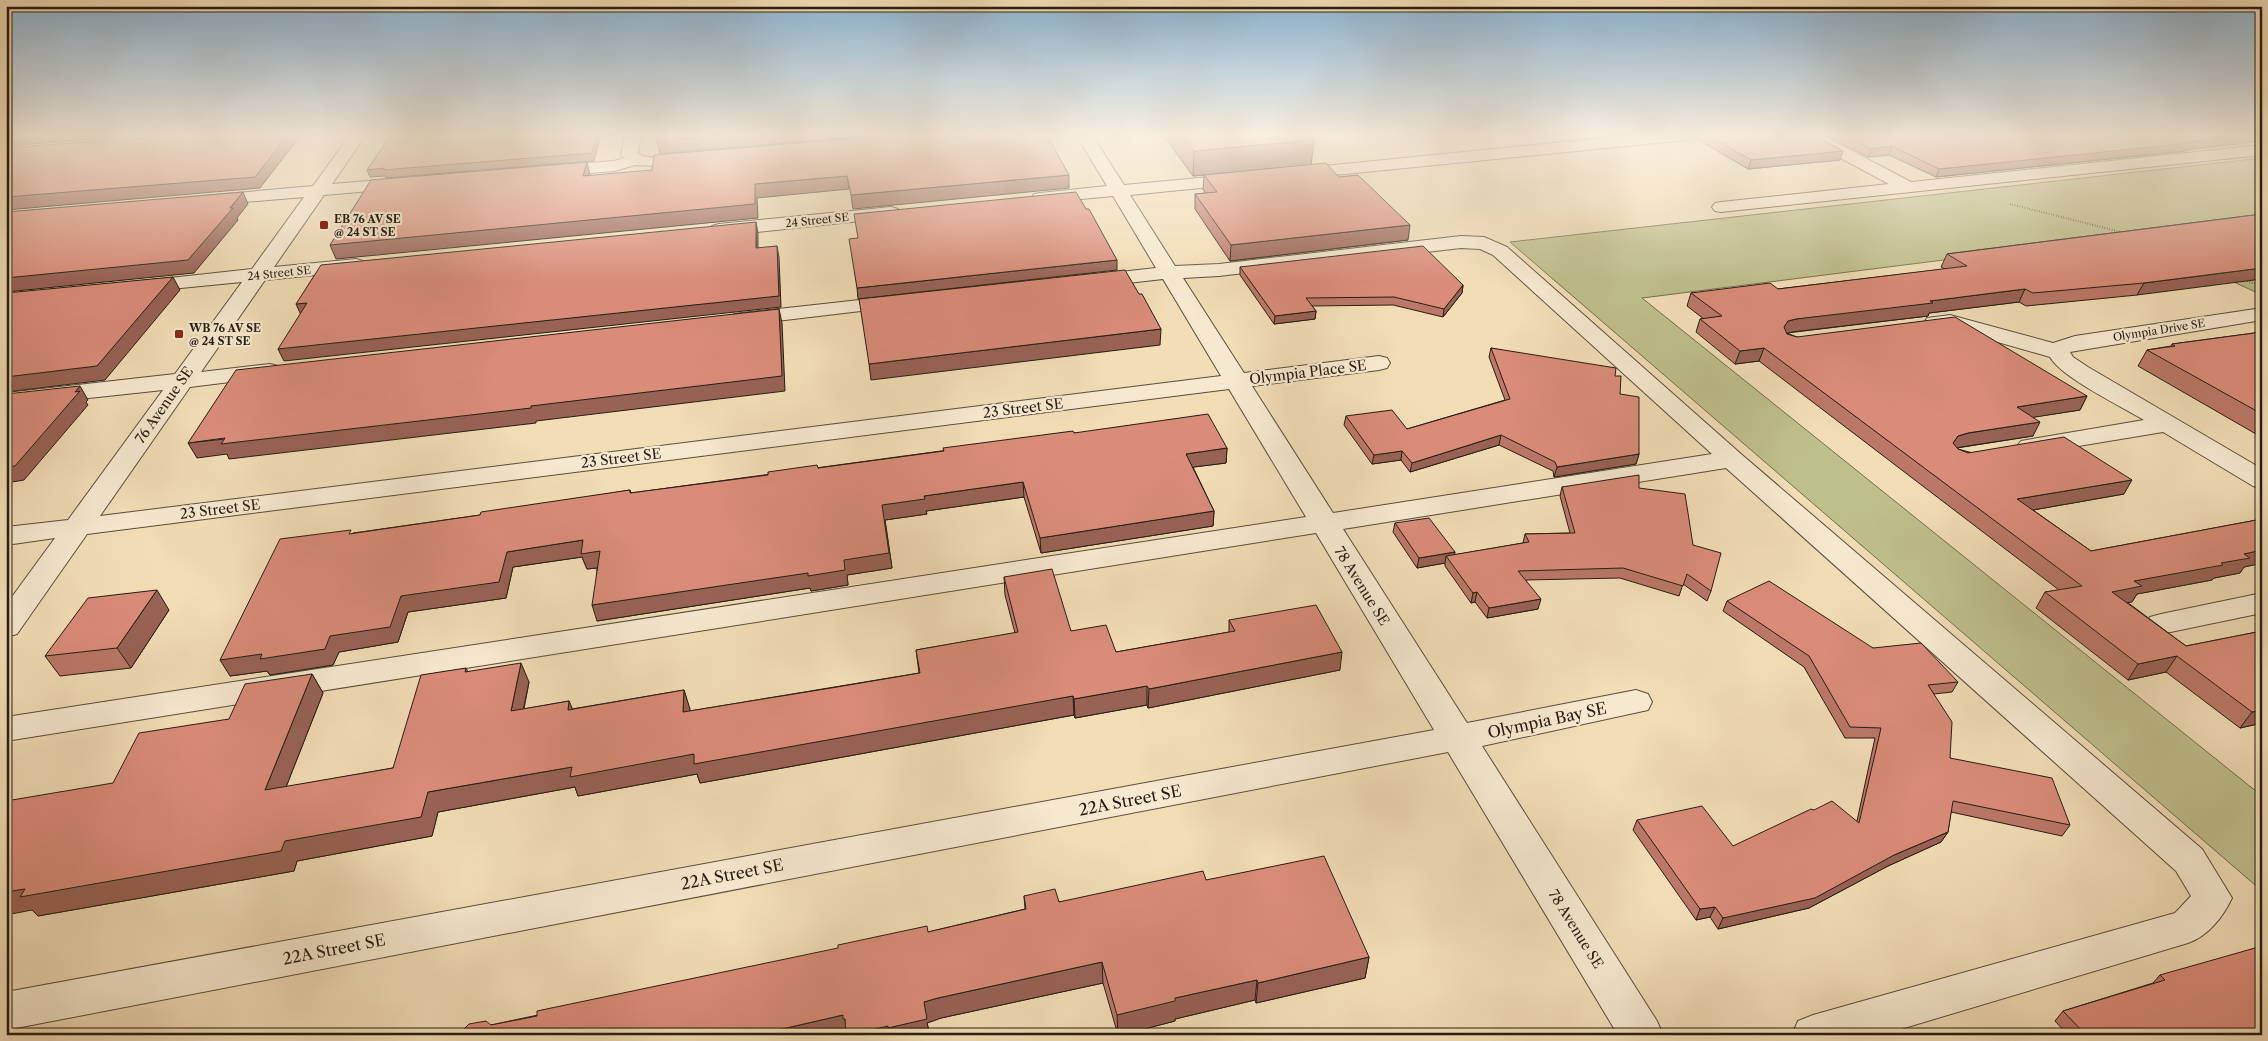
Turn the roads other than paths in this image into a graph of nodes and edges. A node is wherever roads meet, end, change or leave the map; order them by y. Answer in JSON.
{"nodes":[{"id":1,"x":324,"y":184,"type":"edge"},
{"id":2,"x":399,"y":184,"type":"edge"},
{"id":3,"x":1115,"y":184,"type":"edge"},
{"id":4,"x":1192,"y":184,"type":"edge"},
{"id":5,"x":1902,"y":184,"type":"edge"},
{"id":6,"x":1951,"y":184,"type":"edge"},
{"id":7,"x":1910,"y":188,"type":"junction"},
{"id":8,"x":320,"y":190,"type":"junction"},
{"id":9,"x":1120,"y":191,"type":"junction"},
{"id":10,"x":1020,"y":200,"type":"edge"},
{"id":11,"x":192,"y":201,"type":"edge"},
{"id":12,"x":1721,"y":207,"type":"dead end"},
{"id":13,"x":911,"y":211,"type":"edge"},
{"id":14,"x":703,"y":232,"type":"edge"},
{"id":15,"x":376,"y":264,"type":"edge"},
{"id":16,"x":1170,"y":272,"type":"junction"},
{"id":17,"x":257,"y":275,"type":"junction"},
{"id":18,"x":1072,"y":283,"type":"edge"},
{"id":19,"x":122,"y":288,"type":"edge"},
{"id":20,"x":913,"y":301,"type":"edge"},
{"id":21,"x":2262,"y":314,"type":"edge"},
{"id":22,"x":725,"y":321,"type":"edge"},
{"id":23,"x":1911,"y":326,"type":"edge"},
{"id":24,"x":2059,"y":352,"type":"junction"},
{"id":25,"x":1379,"y":363,"type":"dead end"},
{"id":26,"x":290,"y":369,"type":"edge"},
{"id":27,"x":181,"y":381,"type":"junction"},
{"id":28,"x":1237,"y":381,"type":"junction"},
{"id":29,"x":6,"y":400,"type":"edge"},
{"id":30,"x":2165,"y":424,"type":"junction"},
{"id":31,"x":2010,"y":449,"type":"edge"},
{"id":32,"x":1732,"y":459,"type":"junction"},
{"id":33,"x":2255,"y":471,"type":"edge"},
{"id":34,"x":1323,"y":523,"type":"junction"},
{"id":35,"x":78,"y":527,"type":"junction"},
{"id":36,"x":6,"y":536,"type":"edge"},
{"id":37,"x":2262,"y":603,"type":"edge"},
{"id":38,"x":2162,"y":624,"type":"dead end"},
{"id":39,"x":6,"y":626,"type":"edge"},
{"id":40,"x":1636,"y":702,"type":"dead end"},
{"id":41,"x":6,"y":729,"type":"edge"},
{"id":42,"x":1457,"y":738,"type":"junction"},
{"id":43,"x":6,"y":1011,"type":"edge"},
{"id":44,"x":1642,"y":1035,"type":"edge"},
{"id":45,"x":1813,"y":1035,"type":"edge"}],
"edges":[{"from":1,"to":8,"type":"street","name":"76 Avenue SE"},
{"from":2,"to":8,"type":"street"},
{"from":3,"to":9,"type":"street","name":"78 Avenue SE"},
{"from":4,"to":9,"type":"street"},
{"from":5,"to":7,"type":"street"},
{"from":6,"to":7,"type":"street"},
{"from":7,"to":12,"type":"street"},
{"from":8,"to":11,"type":"street"},
{"from":8,"to":17,"type":"street","name":"76 Avenue SE"},
{"from":9,"to":10,"type":"street"},
{"from":9,"to":16,"type":"street","name":"78 Avenue SE"},
{"from":13,"to":14,"type":"street","name":"24 Street SE"},
{"from":15,"to":17,"type":"street","name":"24 Street SE"},
{"from":16,"to":18,"type":"street"},
{"from":16,"to":28,"type":"street","name":"78 Avenue SE"},
{"from":16,"to":32,"type":"street"},
{"from":17,"to":19,"type":"street","name":"24 Street SE"},
{"from":17,"to":27,"type":"street","name":"76 Avenue SE"},
{"from":20,"to":22,"type":"street"},
{"from":21,"to":24,"type":"street","name":"Olympia Drive SE"},
{"from":23,"to":24,"type":"street"},
{"from":24,"to":30,"type":"street"},
{"from":25,"to":28,"type":"street","name":"Olympia Place SE"},
{"from":26,"to":27,"type":"street"},
{"from":27,"to":29,"type":"street"},
{"from":27,"to":35,"type":"street","name":"76 Avenue SE"},
{"from":28,"to":34,"type":"street","name":"78 Avenue SE"},
{"from":28,"to":35,"type":"street","name":"23 Street SE"},
{"from":30,"to":31,"type":"street"},
{"from":30,"to":33,"type":"street"},
{"from":32,"to":34,"type":"street"},
{"from":32,"to":45,"type":"street"},
{"from":34,"to":41,"type":"street"},
{"from":34,"to":42,"type":"street","name":"78 Avenue SE"},
{"from":35,"to":36,"type":"street","name":"23 Street SE"},
{"from":35,"to":39,"type":"street","name":"76 Avenue SE"},
{"from":37,"to":38,"type":"street"},
{"from":40,"to":42,"type":"street","name":"Olympia Bay SE"},
{"from":42,"to":43,"type":"street","name":"22A Street SE"},
{"from":42,"to":44,"type":"street","name":"78 Avenue SE"}]}
